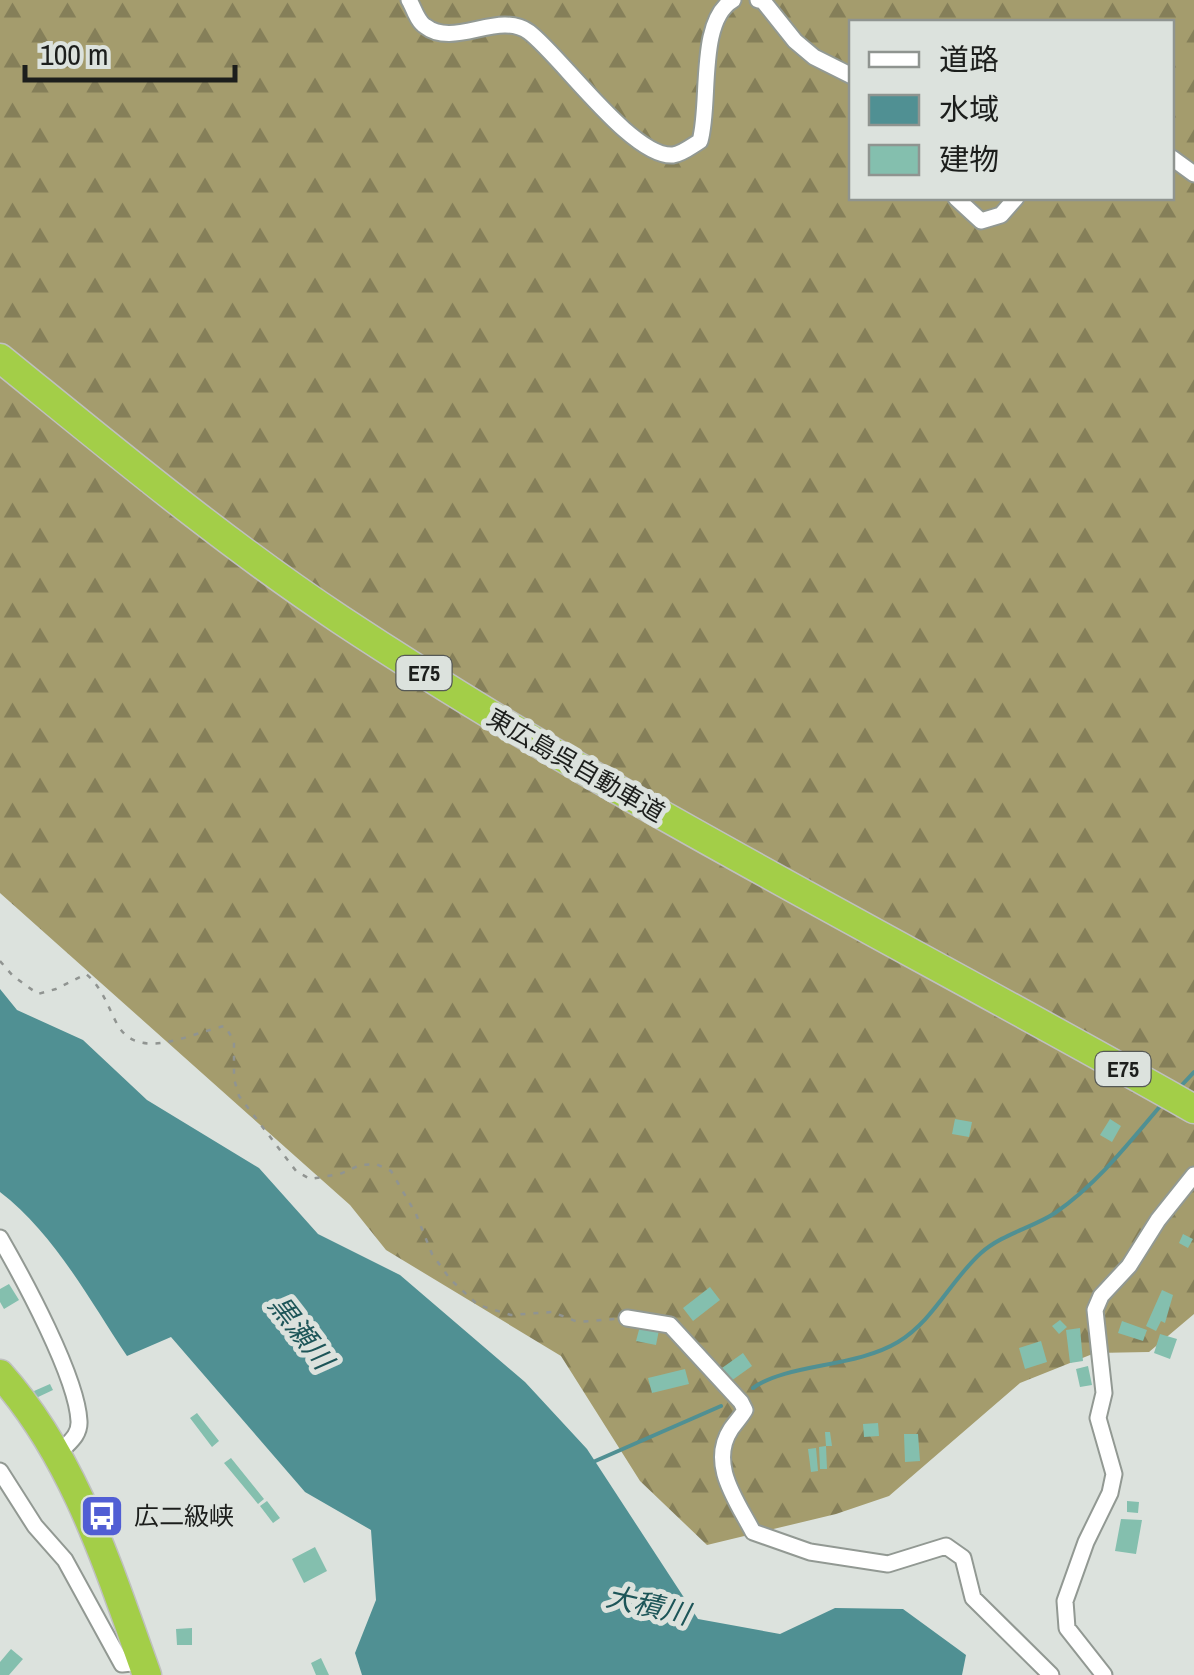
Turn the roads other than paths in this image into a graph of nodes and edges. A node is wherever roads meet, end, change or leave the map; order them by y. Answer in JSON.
{"nodes":[{"id":1,"x":410,"y":0,"type":"edge"},
{"id":2,"x":733,"y":0,"type":"edge"},
{"id":3,"x":758,"y":0,"type":"edge"},
{"id":4,"x":849,"y":74,"type":"edge"},
{"id":5,"x":958,"y":200,"type":"edge"},
{"id":6,"x":1014,"y":200,"type":"edge"},
{"id":7,"x":0,"y":358,"type":"edge"},
{"id":8,"x":1194,"y":1109,"type":"edge"},
{"id":9,"x":1194,"y":1175,"type":"edge"},
{"id":10,"x":0,"y":1238,"type":"edge"},
{"id":11,"x":626,"y":1318,"type":"road end"},
{"id":12,"x":0,"y":1374,"type":"edge"},
{"id":13,"x":59,"y":1452,"type":"junction"},
{"id":14,"x":0,"y":1471,"type":"edge"},
{"id":15,"x":144,"y":1669,"type":"edge"},
{"id":16,"x":1051,"y":1675,"type":"edge"},
{"id":17,"x":1104,"y":1675,"type":"edge"}],
"edges":[{"from":1,"to":2,"type":"street"},
{"from":3,"to":4,"type":"street"},
{"from":5,"to":6,"type":"street"},
{"from":7,"to":8,"type":"highway","name":"東広島呉自動車道","number":"E75"},
{"from":9,"to":17,"type":"street"},
{"from":10,"to":13,"type":"street"},
{"from":11,"to":16,"type":"street"},
{"from":12,"to":13,"type":"highway"},
{"from":13,"to":15,"type":"highway"},
{"from":14,"to":15,"type":"street"}]}
